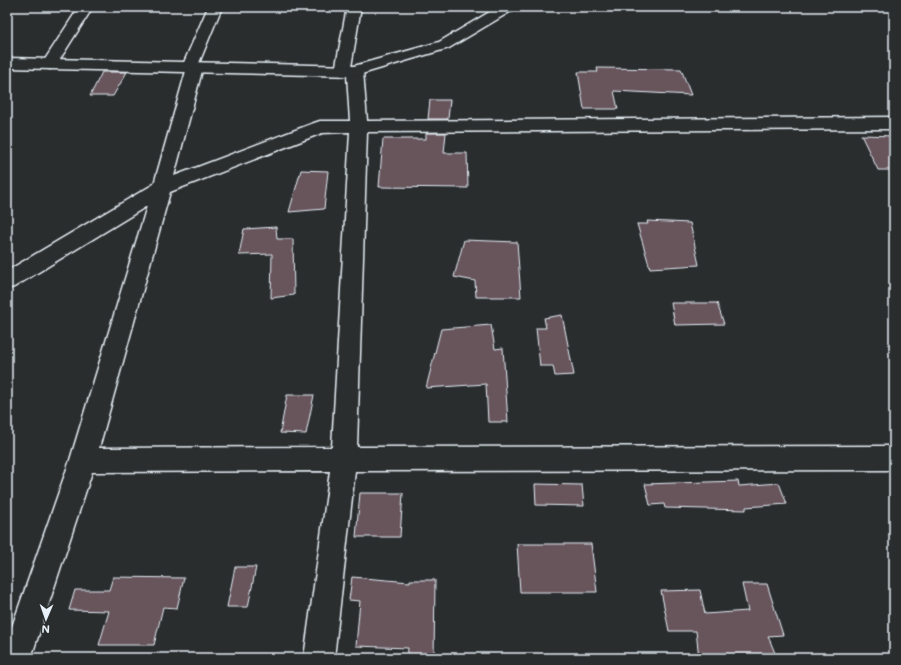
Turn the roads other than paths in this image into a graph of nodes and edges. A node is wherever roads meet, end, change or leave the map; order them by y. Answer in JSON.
{"nodes":[{"id":1,"x":86,"y":7,"type":"edge"},
{"id":2,"x":215,"y":7,"type":"edge"},
{"id":3,"x":354,"y":7,"type":"edge"},
{"id":4,"x":500,"y":9,"type":"edge"},
{"id":5,"x":7,"y":63,"type":"edge"},
{"id":6,"x":50,"y":64,"type":"junction"},
{"id":7,"x":192,"y":67,"type":"junction"},
{"id":8,"x":349,"y":71,"type":"junction"},
{"id":9,"x":894,"y":123,"type":"edge"},
{"id":10,"x":359,"y":127,"type":"junction"},
{"id":11,"x":162,"y":188,"type":"junction"},
{"id":12,"x":7,"y":281,"type":"edge"},
{"id":13,"x":894,"y":458,"type":"edge"},
{"id":14,"x":344,"y":459,"type":"junction"},
{"id":15,"x":83,"y":460,"type":"junction"},
{"id":16,"x":16,"y":658,"type":"edge"},
{"id":17,"x":319,"y":658,"type":"edge"}],
"edges":[{"from":1,"to":6,"type":"street"},
{"from":2,"to":7,"type":"street"},
{"from":3,"to":8,"type":"street"},
{"from":4,"to":8,"type":"street"},
{"from":5,"to":6,"type":"street"},
{"from":6,"to":7,"type":"street"},
{"from":7,"to":8,"type":"street"},
{"from":7,"to":11,"type":"street"},
{"from":8,"to":10,"type":"street"},
{"from":9,"to":10,"type":"street"},
{"from":10,"to":11,"type":"street"},
{"from":10,"to":14,"type":"street"},
{"from":11,"to":12,"type":"street"},
{"from":11,"to":15,"type":"street"},
{"from":13,"to":14,"type":"street"},
{"from":14,"to":15,"type":"street"},
{"from":14,"to":17,"type":"street"},
{"from":15,"to":16,"type":"street"}]}
